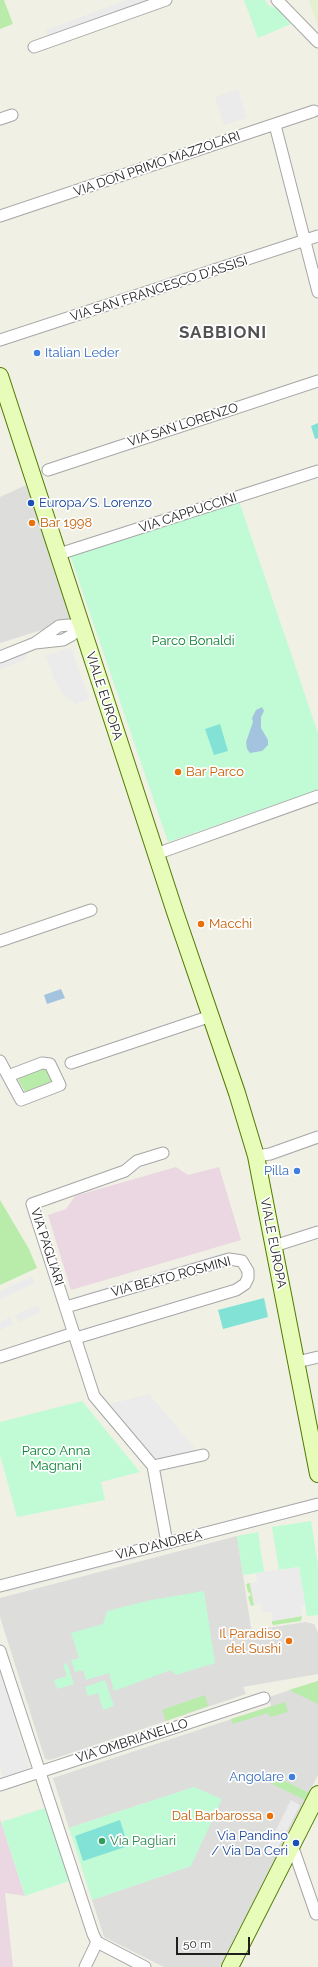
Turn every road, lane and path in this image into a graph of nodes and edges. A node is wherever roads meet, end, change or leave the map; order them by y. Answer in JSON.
{"nodes":[{"id":1,"x":166,"y":0,"type":"edge"},
{"id":2,"x":278,"y":0,"type":"edge"},
{"id":3,"x":318,"y":42,"type":"edge"},
{"id":4,"x":34,"y":47,"type":"dead end"},
{"id":5,"x":314,"y":111,"type":"dead end"},
{"id":6,"x":12,"y":115,"type":"dead end"},
{"id":7,"x":0,"y":119,"type":"edge"},
{"id":8,"x":274,"y":124,"type":"junction"},
{"id":9,"x":0,"y":216,"type":"edge"},
{"id":10,"x":318,"y":236,"type":"edge"},
{"id":11,"x":304,"y":241,"type":"junction"},
{"id":12,"x":318,"y":292,"type":"edge"},
{"id":13,"x":0,"y":340,"type":"edge"},
{"id":14,"x":0,"y":376,"type":"edge"},
{"id":15,"x":318,"y":381,"type":"edge"},
{"id":16,"x":48,"y":470,"type":"dead end"},
{"id":17,"x":318,"y":470,"type":"edge"},
{"id":18,"x":59,"y":554,"type":"junction"},
{"id":19,"x":81,"y":626,"type":"junction"},
{"id":20,"x":0,"y":657,"type":"edge"},
{"id":21,"x":318,"y":796,"type":"edge"},
{"id":22,"x":156,"y":854,"type":"junction"},
{"id":23,"x":91,"y":910,"type":"dead end"},
{"id":24,"x":0,"y":941,"type":"edge"},
{"id":25,"x":211,"y":1016,"type":"junction"},
{"id":26,"x":0,"y":1061,"type":"edge"},
{"id":27,"x":71,"y":1063,"type":"dead end"},
{"id":28,"x":8,"y":1076,"type":"dead end"},
{"id":29,"x":318,"y":1137,"type":"edge"},
{"id":30,"x":163,"y":1153,"type":"dead end"},
{"id":31,"x":256,"y":1156,"type":"junction"},
{"id":32,"x":318,"y":1232,"type":"edge"},
{"id":33,"x":274,"y":1246,"type":"junction"},
{"id":34,"x":66,"y":1307,"type":"junction"},
{"id":35,"x":75,"y":1335,"type":"junction"},
{"id":36,"x":0,"y":1357,"type":"edge"},
{"id":37,"x":318,"y":1357,"type":"edge"},
{"id":38,"x":297,"y":1362,"type":"junction"},
{"id":39,"x":203,"y":1455,"type":"dead end"},
{"id":40,"x":153,"y":1466,"type":"junction"},
{"id":41,"x":318,"y":1474,"type":"edge"},
{"id":42,"x":318,"y":1504,"type":"edge"},
{"id":43,"x":167,"y":1543,"type":"junction"},
{"id":44,"x":0,"y":1586,"type":"edge"},
{"id":45,"x":0,"y":1651,"type":"edge"},
{"id":46,"x":264,"y":1698,"type":"dead end"},
{"id":47,"x":40,"y":1772,"type":"junction"},
{"id":48,"x":0,"y":1785,"type":"edge"},
{"id":49,"x":318,"y":1794,"type":"edge"},
{"id":50,"x":292,"y":1845,"type":"junction"},
{"id":51,"x":316,"y":1914,"type":"dead end"},
{"id":52,"x":97,"y":1942,"type":"junction"},
{"id":53,"x":85,"y":1967,"type":"edge"},
{"id":54,"x":145,"y":1967,"type":"edge"},
{"id":55,"x":230,"y":1967,"type":"edge"}],
"edges":[{"from":1,"to":4,"type":"street"},
{"from":2,"to":3,"type":"street"},
{"from":5,"to":8,"type":"street","name":"VIA DON PRIMO MAZZOLARI"},
{"from":6,"to":7,"type":"street"},
{"from":8,"to":9,"type":"street","name":"VIA DON PRIMO MAZZOLARI"},
{"from":8,"to":11,"type":"street"},
{"from":10,"to":11,"type":"street","name":"VIA SAN FRANCESCO D'ASSISI"},
{"from":11,"to":12,"type":"street"},
{"from":11,"to":13,"type":"street","name":"VIA SAN FRANCESCO D'ASSISI"},
{"from":14,"to":18,"type":"street","name":"VIALE EUROPA"},
{"from":15,"to":16,"type":"street","name":"VIA SAN LORENZO"},
{"from":17,"to":18,"type":"street","name":"VIA CAPPUCCINI"},
{"from":18,"to":19,"type":"street","name":"VIALE EUROPA"},
{"from":19,"to":20,"type":"street"},
{"from":19,"to":22,"type":"street","name":"VIALE EUROPA"},
{"from":21,"to":22,"type":"street"},
{"from":22,"to":25,"type":"street","name":"VIALE EUROPA"},
{"from":23,"to":24,"type":"street"},
{"from":25,"to":27,"type":"street"},
{"from":25,"to":31,"type":"street","name":"VIALE EUROPA"},
{"from":26,"to":28,"type":"street"},
{"from":29,"to":31,"type":"street"},
{"from":30,"to":34,"type":"street","name":"VIA PAGLIARI"},
{"from":31,"to":33,"type":"street","name":"VIALE EUROPA"},
{"from":32,"to":33,"type":"street"},
{"from":33,"to":38,"type":"street","name":"VIALE EUROPA"},
{"from":34,"to":35,"type":"street","name":"VIA PAGLIARI"},
{"from":34,"to":35,"type":"street","name":"VIA BEATO ROSMINI"},
{"from":35,"to":36,"type":"street"},
{"from":35,"to":40,"type":"street","name":"VIA PAGLIARI"},
{"from":37,"to":38,"type":"street"},
{"from":38,"to":41,"type":"street","name":"VIALE EUROPA"},
{"from":39,"to":40,"type":"street"},
{"from":40,"to":43,"type":"street","name":"VIA PAGLIARI"},
{"from":42,"to":43,"type":"street","name":"VIA D'ANDREA"},
{"from":43,"to":44,"type":"street","name":"VIA D'ANDREA"},
{"from":45,"to":47,"type":"street"},
{"from":46,"to":47,"type":"street","name":"VIA OMBRIANELLO"},
{"from":47,"to":48,"type":"street","name":"VIA OMBRIANELLO"},
{"from":47,"to":52,"type":"street"},
{"from":49,"to":50,"type":"street"},
{"from":50,"to":51,"type":"street"},
{"from":50,"to":55,"type":"street"},
{"from":52,"to":53,"type":"street"},
{"from":52,"to":54,"type":"street"}]}
